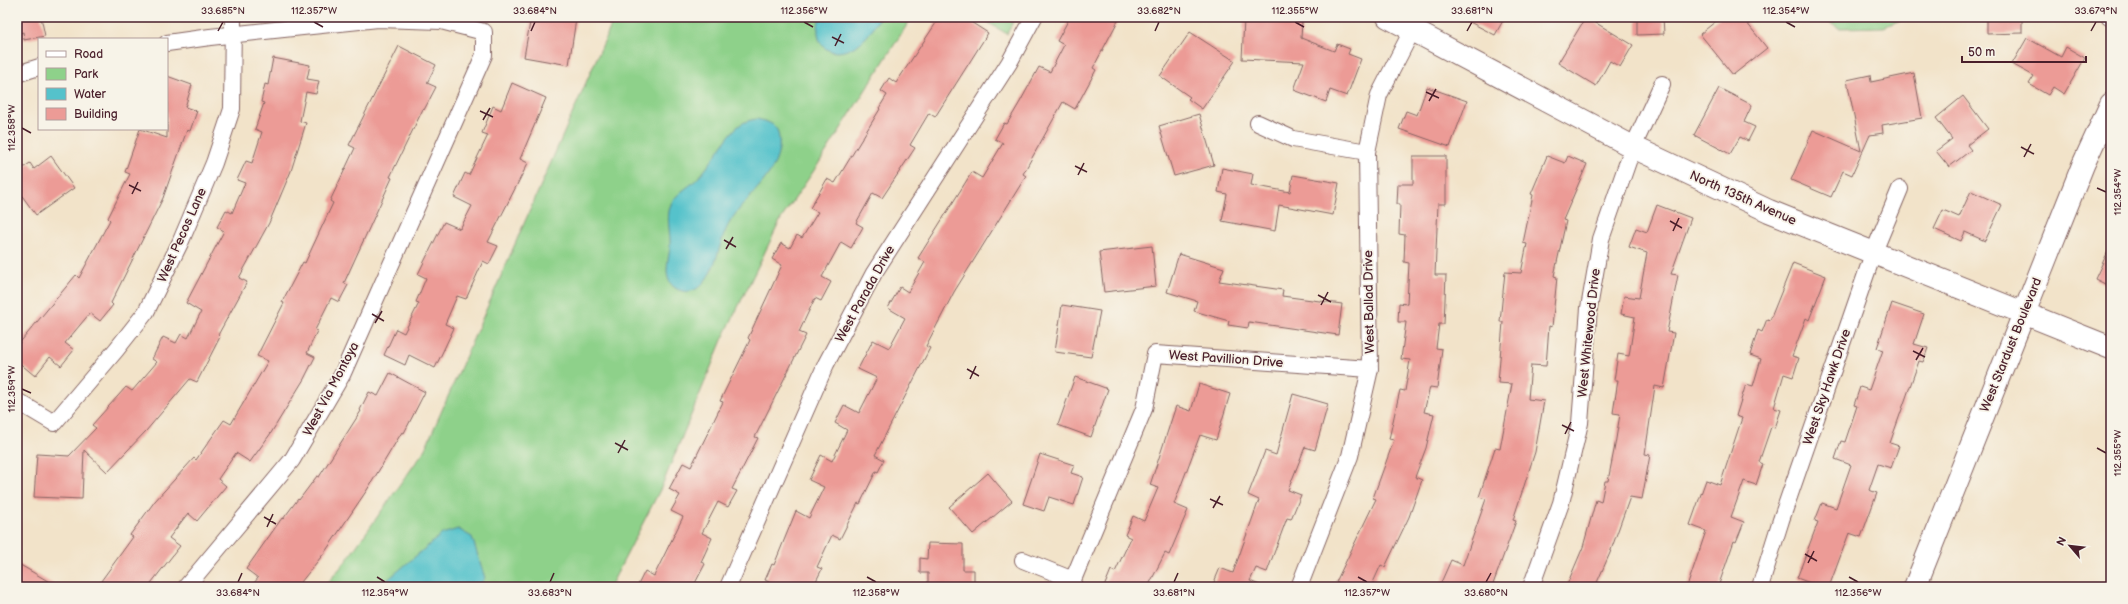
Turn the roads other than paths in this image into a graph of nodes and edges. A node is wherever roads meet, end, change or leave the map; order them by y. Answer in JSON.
{"nodes":[{"id":1,"x":233,"y":17,"type":"edge"},
{"id":2,"x":1034,"y":17,"type":"edge"},
{"id":3,"x":1388,"y":17,"type":"edge"},
{"id":4,"x":1416,"y":23,"type":"edge"},
{"id":5,"x":234,"y":35,"type":"junction"},
{"id":6,"x":168,"y":43,"type":"edge"},
{"id":7,"x":38,"y":67,"type":"edge"},
{"id":8,"x":17,"y":74,"type":"edge"},
{"id":9,"x":1662,"y":84,"type":"dead end"},
{"id":10,"x":2111,"y":104,"type":"edge"},
{"id":11,"x":1258,"y":123,"type":"dead end"},
{"id":12,"x":1633,"y":147,"type":"junction"},
{"id":13,"x":1367,"y":152,"type":"junction"},
{"id":14,"x":1900,"y":189,"type":"dead end"},
{"id":15,"x":1873,"y":254,"type":"junction"},
{"id":16,"x":2023,"y":313,"type":"junction"},
{"id":17,"x":2111,"y":348,"type":"edge"},
{"id":18,"x":1370,"y":369,"type":"junction"},
{"id":19,"x":17,"y":401,"type":"edge"},
{"id":20,"x":1023,"y":560,"type":"dead end"},
{"id":21,"x":1071,"y":583,"type":"edge"},
{"id":22,"x":186,"y":587,"type":"edge"},
{"id":23,"x":728,"y":587,"type":"edge"},
{"id":24,"x":1299,"y":587,"type":"edge"},
{"id":25,"x":1531,"y":587,"type":"edge"},
{"id":26,"x":1760,"y":587,"type":"edge"},
{"id":27,"x":1915,"y":587,"type":"edge"}],
"edges":[{"from":1,"to":5,"type":"street","name":"West Pecos Lane"},
{"from":2,"to":23,"type":"street","name":"West Parada Drive"},
{"from":3,"to":4,"type":"street","name":"North 135th Avenue"},
{"from":4,"to":12,"type":"street","name":"North 135th Avenue"},
{"from":4,"to":13,"type":"street","name":"West Ballad Drive"},
{"from":5,"to":6,"type":"street"},
{"from":5,"to":19,"type":"street","name":"West Pecos Lane"},
{"from":5,"to":22,"type":"street","name":"West Via Montoya"},
{"from":7,"to":8,"type":"street"},
{"from":9,"to":12,"type":"street","name":"West Whitewood Drive"},
{"from":10,"to":16,"type":"street","name":"West Stardust Boulevard"},
{"from":11,"to":13,"type":"street"},
{"from":12,"to":15,"type":"street","name":"North 135th Avenue"},
{"from":12,"to":25,"type":"street","name":"West Whitewood Drive"},
{"from":13,"to":18,"type":"street","name":"West Ballad Drive"},
{"from":14,"to":15,"type":"street","name":"West Sky Hawk Drive"},
{"from":15,"to":16,"type":"street","name":"North 135th Avenue"},
{"from":15,"to":26,"type":"street","name":"West Sky Hawk Drive"},
{"from":16,"to":17,"type":"street","name":"North 135th Avenue"},
{"from":16,"to":27,"type":"street","name":"West Stardust Boulevard"},
{"from":18,"to":21,"type":"street","name":"West Pavillion Drive"},
{"from":18,"to":24,"type":"street","name":"West Ballad Drive"},
{"from":20,"to":21,"type":"street","name":"West Pavillion Drive"}]}
